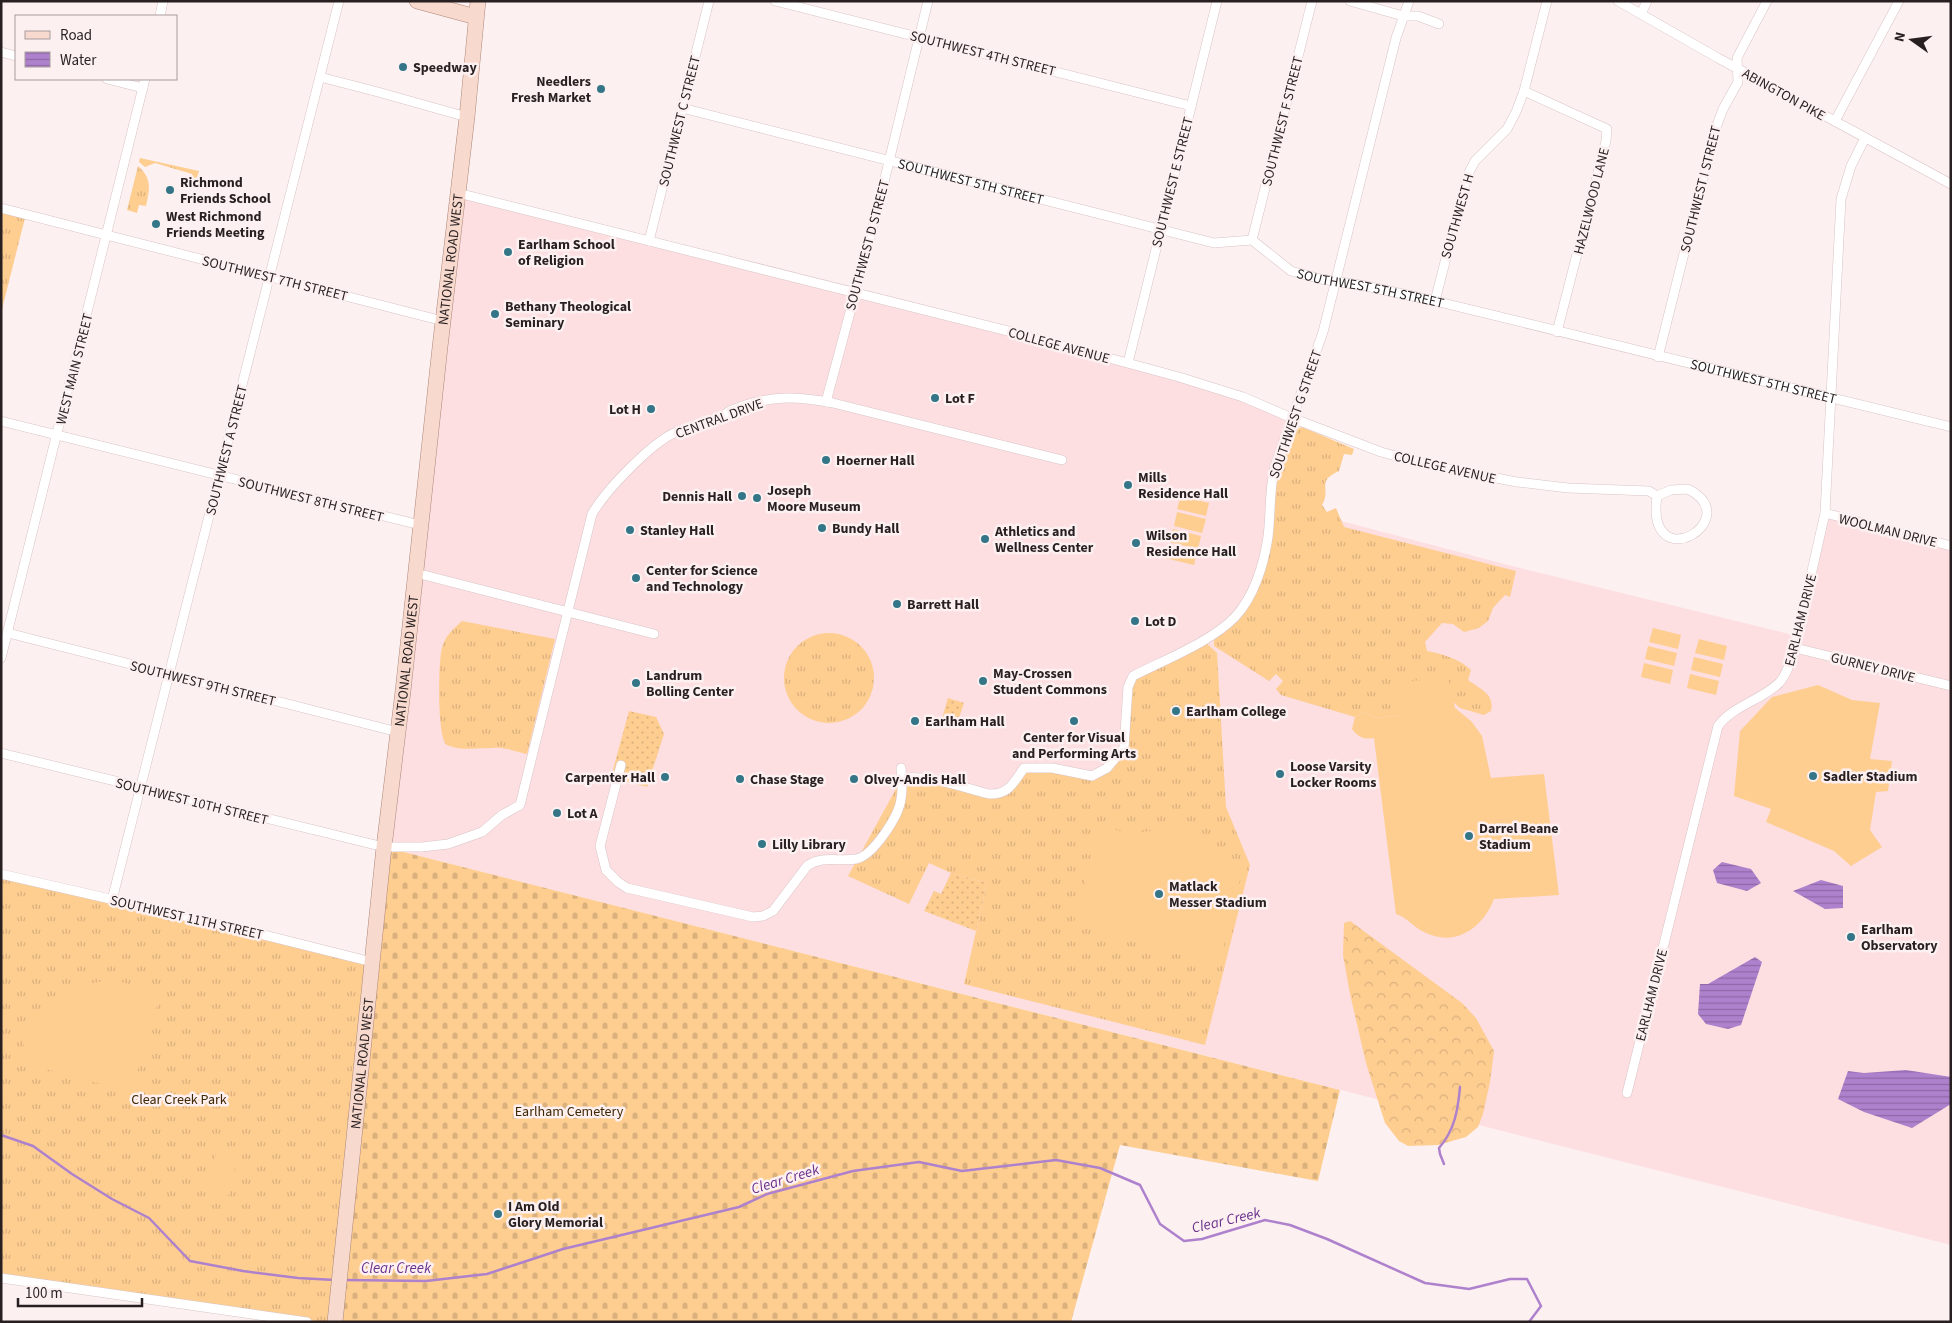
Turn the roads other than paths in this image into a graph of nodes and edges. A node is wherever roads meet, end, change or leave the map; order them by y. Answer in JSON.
{"nodes":[{"id":1,"x":163,"y":1,"type":"edge"},
{"id":2,"x":339,"y":1,"type":"edge"},
{"id":3,"x":417,"y":1,"type":"edge"},
{"id":4,"x":478,"y":1,"type":"edge"},
{"id":5,"x":709,"y":1,"type":"edge"},
{"id":6,"x":775,"y":1,"type":"edge"},
{"id":7,"x":928,"y":1,"type":"edge"},
{"id":8,"x":1217,"y":1,"type":"edge"},
{"id":9,"x":1312,"y":1,"type":"edge"},
{"id":10,"x":1350,"y":1,"type":"edge"},
{"id":11,"x":1409,"y":1,"type":"edge"},
{"id":12,"x":1547,"y":1,"type":"edge"},
{"id":13,"x":1618,"y":1,"type":"edge"},
{"id":14,"x":1647,"y":1,"type":"edge"},
{"id":15,"x":1767,"y":1,"type":"edge"},
{"id":16,"x":1900,"y":1,"type":"edge"},
{"id":17,"x":1640,"y":14,"type":"junction"},
{"id":18,"x":160,"y":15,"type":"edge"},
{"id":19,"x":1403,"y":16,"type":"junction"},
{"id":20,"x":476,"y":17,"type":"junction"},
{"id":21,"x":1439,"y":24,"type":"dead end"},
{"id":22,"x":919,"y":37,"type":"junction"},
{"id":23,"x":1,"y":52,"type":"edge"},
{"id":24,"x":15,"y":56,"type":"edge"},
{"id":25,"x":1738,"y":68,"type":"junction"},
{"id":26,"x":320,"y":77,"type":"junction"},
{"id":27,"x":116,"y":80,"type":"edge"},
{"id":28,"x":144,"y":83,"type":"edge"},
{"id":29,"x":1524,"y":91,"type":"junction"},
{"id":30,"x":1190,"y":106,"type":"junction"},
{"id":31,"x":682,"y":108,"type":"junction"},
{"id":32,"x":467,"y":117,"type":"junction"},
{"id":33,"x":1835,"y":122,"type":"junction"},
{"id":34,"x":1865,"y":138,"type":"junction"},
{"id":35,"x":889,"y":161,"type":"junction"},
{"id":36,"x":1951,"y":184,"type":"edge"},
{"id":37,"x":458,"y":194,"type":"junction"},
{"id":38,"x":1,"y":208,"type":"edge"},
{"id":39,"x":1160,"y":230,"type":"junction"},
{"id":40,"x":108,"y":236,"type":"junction"},
{"id":41,"x":1252,"y":240,"type":"junction"},
{"id":42,"x":649,"y":242,"type":"junction"},
{"id":43,"x":270,"y":276,"type":"junction"},
{"id":44,"x":1335,"y":281,"type":"junction"},
{"id":45,"x":855,"y":293,"type":"junction"},
{"id":46,"x":1435,"y":301,"type":"junction"},
{"id":47,"x":443,"y":321,"type":"junction"},
{"id":48,"x":1557,"y":332,"type":"junction"},
{"id":49,"x":1658,"y":357,"type":"junction"},
{"id":50,"x":1128,"y":363,"type":"junction"},
{"id":51,"x":1830,"y":399,"type":"junction"},
{"id":52,"x":826,"y":402,"type":"junction"},
{"id":53,"x":1292,"y":418,"type":"junction"},
{"id":54,"x":1,"y":422,"type":"edge"},
{"id":55,"x":1951,"y":427,"type":"edge"},
{"id":56,"x":57,"y":436,"type":"junction"},
{"id":57,"x":1062,"y":460,"type":"dead end"},
{"id":58,"x":219,"y":476,"type":"junction"},
{"id":59,"x":1657,"y":496,"type":"junction"},
{"id":60,"x":1825,"y":514,"type":"junction"},
{"id":61,"x":420,"y":525,"type":"junction"},
{"id":62,"x":1951,"y":546,"type":"edge"},
{"id":63,"x":416,"y":573,"type":"junction"},
{"id":64,"x":568,"y":612,"type":"junction"},
{"id":65,"x":8,"y":633,"type":"junction"},
{"id":66,"x":654,"y":634,"type":"dead end"},
{"id":67,"x":1795,"y":648,"type":"junction"},
{"id":68,"x":1,"y":658,"type":"edge"},
{"id":69,"x":169,"y":674,"type":"junction"},
{"id":70,"x":1951,"y":686,"type":"edge"},
{"id":71,"x":398,"y":732,"type":"junction"},
{"id":72,"x":1,"y":753,"type":"edge"},
{"id":73,"x":621,"y":765,"type":"dead end"},
{"id":74,"x":901,"y":768,"type":"dead end"},
{"id":75,"x":902,"y":778,"type":"junction"},
{"id":76,"x":140,"y":787,"type":"junction"},
{"id":77,"x":384,"y":847,"type":"junction"},
{"id":78,"x":1,"y":874,"type":"edge"},
{"id":79,"x":112,"y":900,"type":"junction"},
{"id":80,"x":372,"y":962,"type":"junction"},
{"id":81,"x":1626,"y":1093,"type":"dead end"},
{"id":82,"x":1,"y":1278,"type":"edge"},
{"id":83,"x":307,"y":1322,"type":"edge"},
{"id":84,"x":335,"y":1322,"type":"edge"}],
"edges":[{"from":1,"to":18,"type":"street"},
{"from":2,"to":26,"type":"street","name":"SOUTHWEST A STREET"},
{"from":3,"to":20,"type":"main road"},
{"from":4,"to":20,"type":"main road","name":"NATIONAL ROAD WEST"},
{"from":5,"to":31,"type":"street","name":"SOUTHWEST C STREET"},
{"from":6,"to":22,"type":"street","name":"SOUTHWEST 4TH STREET"},
{"from":7,"to":22,"type":"street","name":"SOUTHWEST D STREET"},
{"from":8,"to":30,"type":"street","name":"SOUTHWEST E STREET"},
{"from":9,"to":41,"type":"street","name":"SOUTHWEST F STREET"},
{"from":10,"to":19,"type":"street"},
{"from":11,"to":19,"type":"street","name":"SOUTHWEST G STREET"},
{"from":12,"to":29,"type":"street","name":"SOUTHWEST H"},
{"from":13,"to":17,"type":"street","name":"ABINGTON PIKE"},
{"from":14,"to":17,"type":"street"},
{"from":15,"to":25,"type":"street","name":"SOUTHWEST I STREET"},
{"from":16,"to":33,"type":"street"},
{"from":17,"to":25,"type":"street","name":"ABINGTON PIKE"},
{"from":19,"to":21,"type":"street"},
{"from":19,"to":44,"type":"street","name":"SOUTHWEST G STREET"},
{"from":20,"to":32,"type":"main road","name":"NATIONAL ROAD WEST"},
{"from":22,"to":30,"type":"street","name":"SOUTHWEST 4TH STREET"},
{"from":22,"to":35,"type":"street","name":"SOUTHWEST D STREET"},
{"from":23,"to":24,"type":"street"},
{"from":25,"to":33,"type":"street","name":"ABINGTON PIKE"},
{"from":25,"to":49,"type":"street","name":"SOUTHWEST I STREET"},
{"from":26,"to":32,"type":"street"},
{"from":26,"to":43,"type":"street","name":"SOUTHWEST A STREET"},
{"from":27,"to":28,"type":"street"},
{"from":28,"to":40,"type":"street","name":"WEST MAIN STREET"},
{"from":29,"to":46,"type":"street","name":"SOUTHWEST H"},
{"from":29,"to":48,"type":"street","name":"HAZELWOOD LANE"},
{"from":30,"to":39,"type":"street","name":"SOUTHWEST E STREET"},
{"from":31,"to":35,"type":"street","name":"SOUTHWEST 5TH STREET"},
{"from":31,"to":42,"type":"street","name":"SOUTHWEST C STREET"},
{"from":32,"to":37,"type":"main road","name":"NATIONAL ROAD WEST"},
{"from":33,"to":34,"type":"street","name":"ABINGTON PIKE"},
{"from":34,"to":36,"type":"street","name":"ABINGTON PIKE"},
{"from":34,"to":51,"type":"street","name":"EARLHAM DRIVE"},
{"from":35,"to":39,"type":"street","name":"SOUTHWEST 5TH STREET"},
{"from":35,"to":45,"type":"street","name":"SOUTHWEST D STREET"},
{"from":37,"to":42,"type":"street","name":"COLLEGE AVENUE"},
{"from":37,"to":47,"type":"main road","name":"NATIONAL ROAD WEST"},
{"from":38,"to":40,"type":"street","name":"SOUTHWEST 7TH STREET"},
{"from":39,"to":41,"type":"street","name":"SOUTHWEST 5TH STREET"},
{"from":39,"to":50,"type":"street","name":"SOUTHWEST E STREET"},
{"from":40,"to":43,"type":"street","name":"SOUTHWEST 7TH STREET"},
{"from":40,"to":56,"type":"street","name":"WEST MAIN STREET"},
{"from":41,"to":44,"type":"street","name":"SOUTHWEST 5TH STREET"},
{"from":42,"to":45,"type":"street","name":"COLLEGE AVENUE"},
{"from":43,"to":47,"type":"street","name":"SOUTHWEST 7TH STREET"},
{"from":43,"to":58,"type":"street","name":"SOUTHWEST A STREET"},
{"from":44,"to":46,"type":"street","name":"SOUTHWEST 5TH STREET"},
{"from":44,"to":53,"type":"street","name":"SOUTHWEST G STREET"},
{"from":45,"to":50,"type":"street","name":"COLLEGE AVENUE"},
{"from":45,"to":52,"type":"street","name":"SOUTHWEST D STREET"},
{"from":46,"to":48,"type":"street","name":"SOUTHWEST 5TH STREET"},
{"from":47,"to":61,"type":"main road","name":"NATIONAL ROAD WEST"},
{"from":48,"to":49,"type":"street","name":"SOUTHWEST 5TH STREET"},
{"from":49,"to":51,"type":"street","name":"SOUTHWEST 5TH STREET"},
{"from":50,"to":53,"type":"street","name":"COLLEGE AVENUE"},
{"from":51,"to":55,"type":"street","name":"SOUTHWEST 5TH STREET"},
{"from":51,"to":60,"type":"street","name":"EARLHAM DRIVE"},
{"from":52,"to":57,"type":"street","name":"CENTRAL DRIVE"},
{"from":52,"to":64,"type":"street","name":"CENTRAL DRIVE"},
{"from":53,"to":59,"type":"street","name":"COLLEGE AVENUE"},
{"from":53,"to":75,"type":"street","name":"SOUTHWEST G STREET"},
{"from":54,"to":56,"type":"street","name":"SOUTHWEST 8TH STREET"},
{"from":56,"to":58,"type":"street","name":"SOUTHWEST 8TH STREET"},
{"from":56,"to":65,"type":"street","name":"WEST MAIN STREET"},
{"from":58,"to":61,"type":"street","name":"SOUTHWEST 8TH STREET"},
{"from":58,"to":69,"type":"street","name":"SOUTHWEST A STREET"},
{"from":59,"to":59,"type":"street","name":"COLLEGE AVENUE"},
{"from":60,"to":62,"type":"street","name":"WOOLMAN DRIVE"},
{"from":60,"to":67,"type":"street","name":"EARLHAM DRIVE"},
{"from":61,"to":63,"type":"main road","name":"NATIONAL ROAD WEST"},
{"from":63,"to":64,"type":"street"},
{"from":63,"to":71,"type":"main road","name":"NATIONAL ROAD WEST"},
{"from":64,"to":66,"type":"street"},
{"from":64,"to":77,"type":"street","name":"CENTRAL DRIVE"},
{"from":65,"to":68,"type":"street","name":"WEST MAIN STREET"},
{"from":65,"to":69,"type":"street","name":"SOUTHWEST 9TH STREET"},
{"from":67,"to":70,"type":"street","name":"GURNEY DRIVE"},
{"from":67,"to":81,"type":"street","name":"EARLHAM DRIVE"},
{"from":69,"to":71,"type":"street","name":"SOUTHWEST 9TH STREET"},
{"from":69,"to":76,"type":"street","name":"SOUTHWEST A STREET"},
{"from":71,"to":77,"type":"main road","name":"NATIONAL ROAD WEST"},
{"from":72,"to":76,"type":"street","name":"SOUTHWEST 10TH STREET"},
{"from":73,"to":75,"type":"street"},
{"from":74,"to":75,"type":"street"},
{"from":76,"to":77,"type":"street","name":"SOUTHWEST 10TH STREET"},
{"from":76,"to":79,"type":"street","name":"SOUTHWEST A STREET"},
{"from":77,"to":80,"type":"main road","name":"NATIONAL ROAD WEST"},
{"from":78,"to":79,"type":"street","name":"SOUTHWEST 11TH STREET"},
{"from":79,"to":80,"type":"street","name":"SOUTHWEST 11TH STREET"},
{"from":80,"to":84,"type":"main road","name":"NATIONAL ROAD WEST"},
{"from":82,"to":83,"type":"street"}]}
